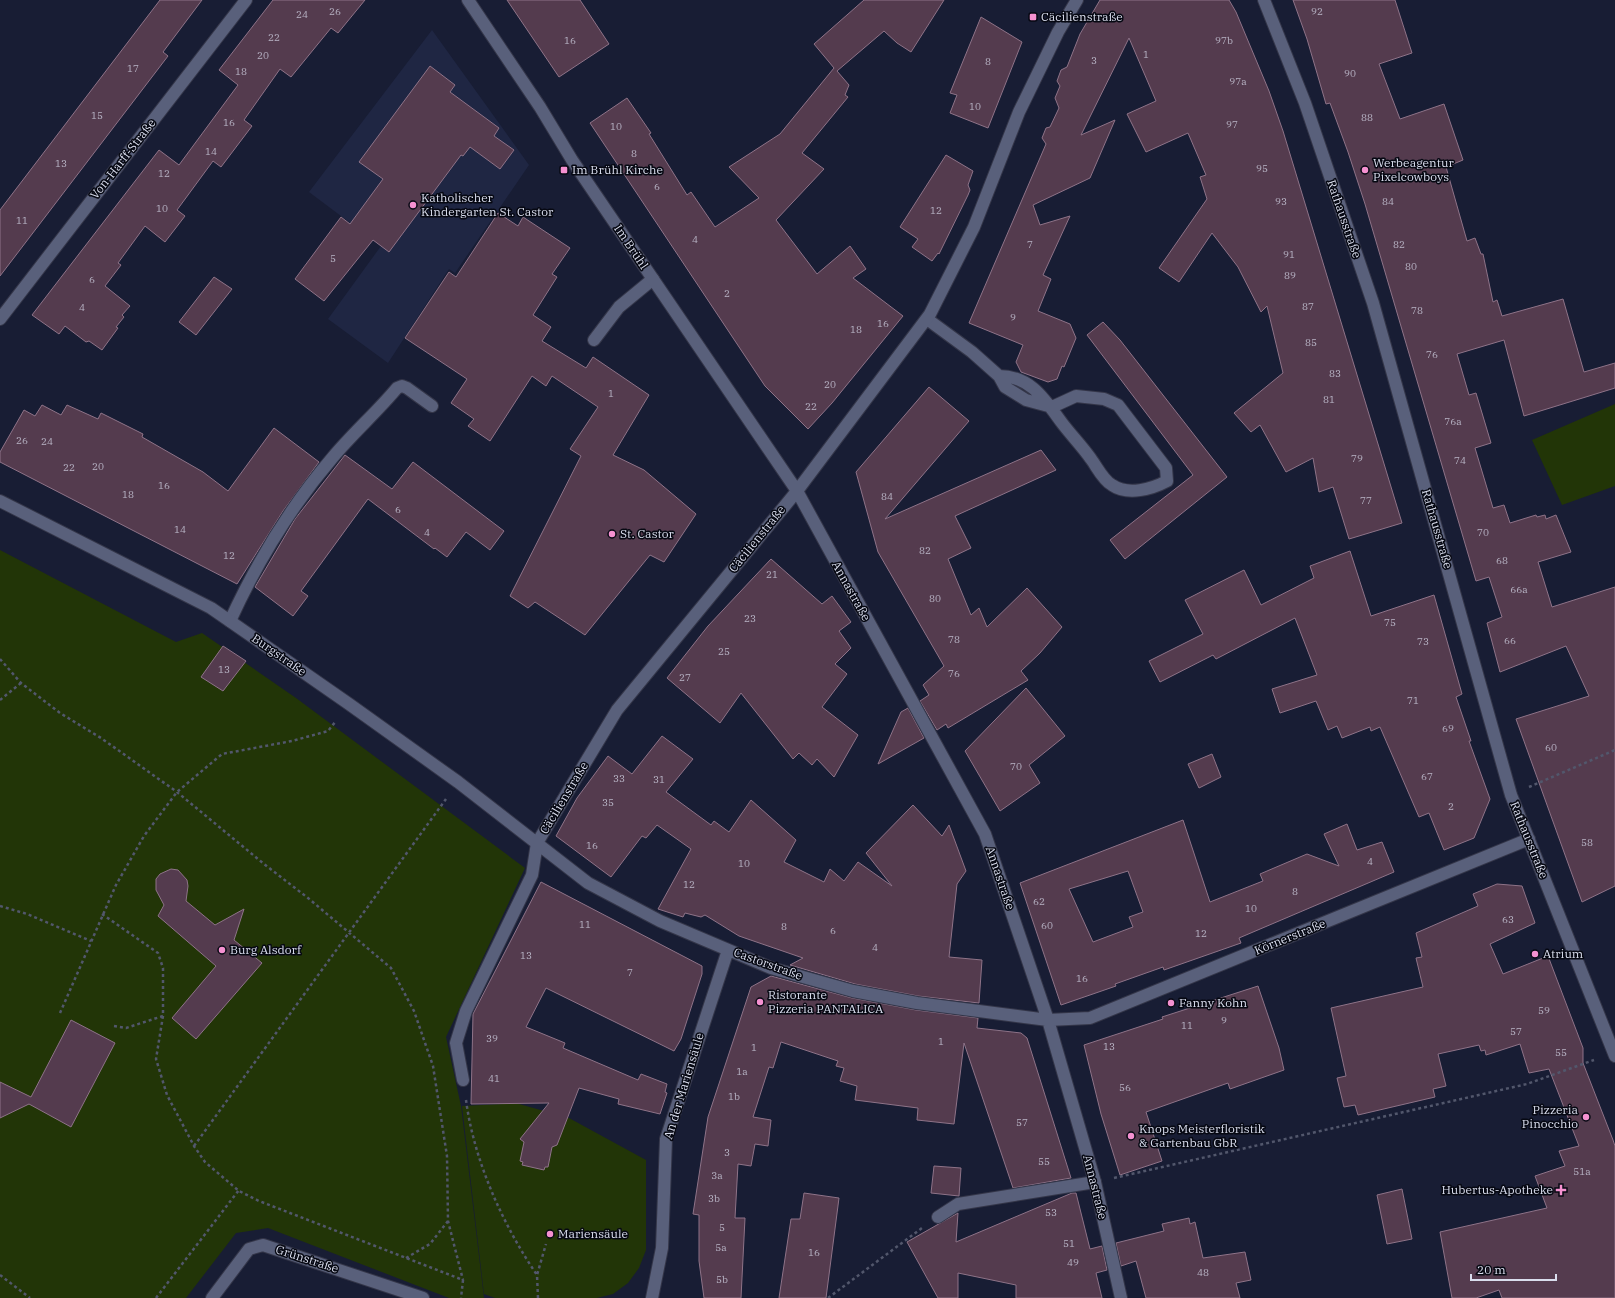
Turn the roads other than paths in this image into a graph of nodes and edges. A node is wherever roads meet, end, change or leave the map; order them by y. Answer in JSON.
{"nodes":[{"id":1,"x":246,"y":0,"type":"edge"},
{"id":2,"x":468,"y":0,"type":"edge"},
{"id":3,"x":1076,"y":0,"type":"edge"},
{"id":4,"x":1264,"y":0,"type":"edge"},
{"id":5,"x":653,"y":279,"type":"junction"},
{"id":6,"x":0,"y":319,"type":"edge"},
{"id":7,"x":927,"y":319,"type":"junction"},
{"id":8,"x":594,"y":340,"type":"dead end"},
{"id":9,"x":432,"y":406,"type":"dead end"},
{"id":10,"x":1052,"y":407,"type":"junction"},
{"id":11,"x":797,"y":491,"type":"junction"},
{"id":12,"x":0,"y":502,"type":"edge"},
{"id":13,"x":230,"y":621,"type":"junction"},
{"id":14,"x":1529,"y":839,"type":"junction"},
{"id":15,"x":536,"y":843,"type":"junction"},
{"id":16,"x":728,"y":950,"type":"junction"},
{"id":17,"x":1048,"y":1020,"type":"junction"},
{"id":18,"x":1614,"y":1055,"type":"edge"},
{"id":19,"x":463,"y":1080,"type":"road end"},
{"id":20,"x":1095,"y":1182,"type":"junction"},
{"id":21,"x":938,"y":1217,"type":"road end"},
{"id":22,"x":212,"y":1298,"type":"edge"},
{"id":23,"x":423,"y":1298,"type":"edge"},
{"id":24,"x":652,"y":1298,"type":"edge"},
{"id":25,"x":1121,"y":1298,"type":"edge"}],
"edges":[{"from":1,"to":6,"type":"street","name":"Von-Harff-Straße"},
{"from":2,"to":5,"type":"street","name":"Im Brühl"},
{"from":3,"to":7,"type":"street","name":"Cäcilienstraße"},
{"from":4,"to":14,"type":"street","name":"Rathausstraße"},
{"from":5,"to":8,"type":"street"},
{"from":5,"to":11,"type":"street","name":"Im Brühl"},
{"from":7,"to":10,"type":"street"},
{"from":7,"to":11,"type":"street","name":"Cäcilienstraße"},
{"from":9,"to":13,"type":"street"},
{"from":10,"to":10,"type":"street"},
{"from":11,"to":15,"type":"street","name":"Cäcilienstraße"},
{"from":11,"to":17,"type":"street","name":"Annastraße"},
{"from":12,"to":13,"type":"street","name":"Burgstraße"},
{"from":13,"to":15,"type":"street","name":"Burgstraße"},
{"from":14,"to":17,"type":"street","name":"Körnerstraße"},
{"from":14,"to":18,"type":"street","name":"Rathausstraße"},
{"from":15,"to":16,"type":"street","name":"Castorstraße"},
{"from":15,"to":19,"type":"street","name":"Cäcilienstraße"},
{"from":16,"to":17,"type":"street","name":"Castorstraße"},
{"from":16,"to":24,"type":"street","name":"An der Mariensäule"},
{"from":17,"to":20,"type":"street","name":"Annastraße"},
{"from":20,"to":21,"type":"street"},
{"from":20,"to":25,"type":"street","name":"Annastraße"},
{"from":22,"to":23,"type":"street","name":"Grünstraße"}]}
